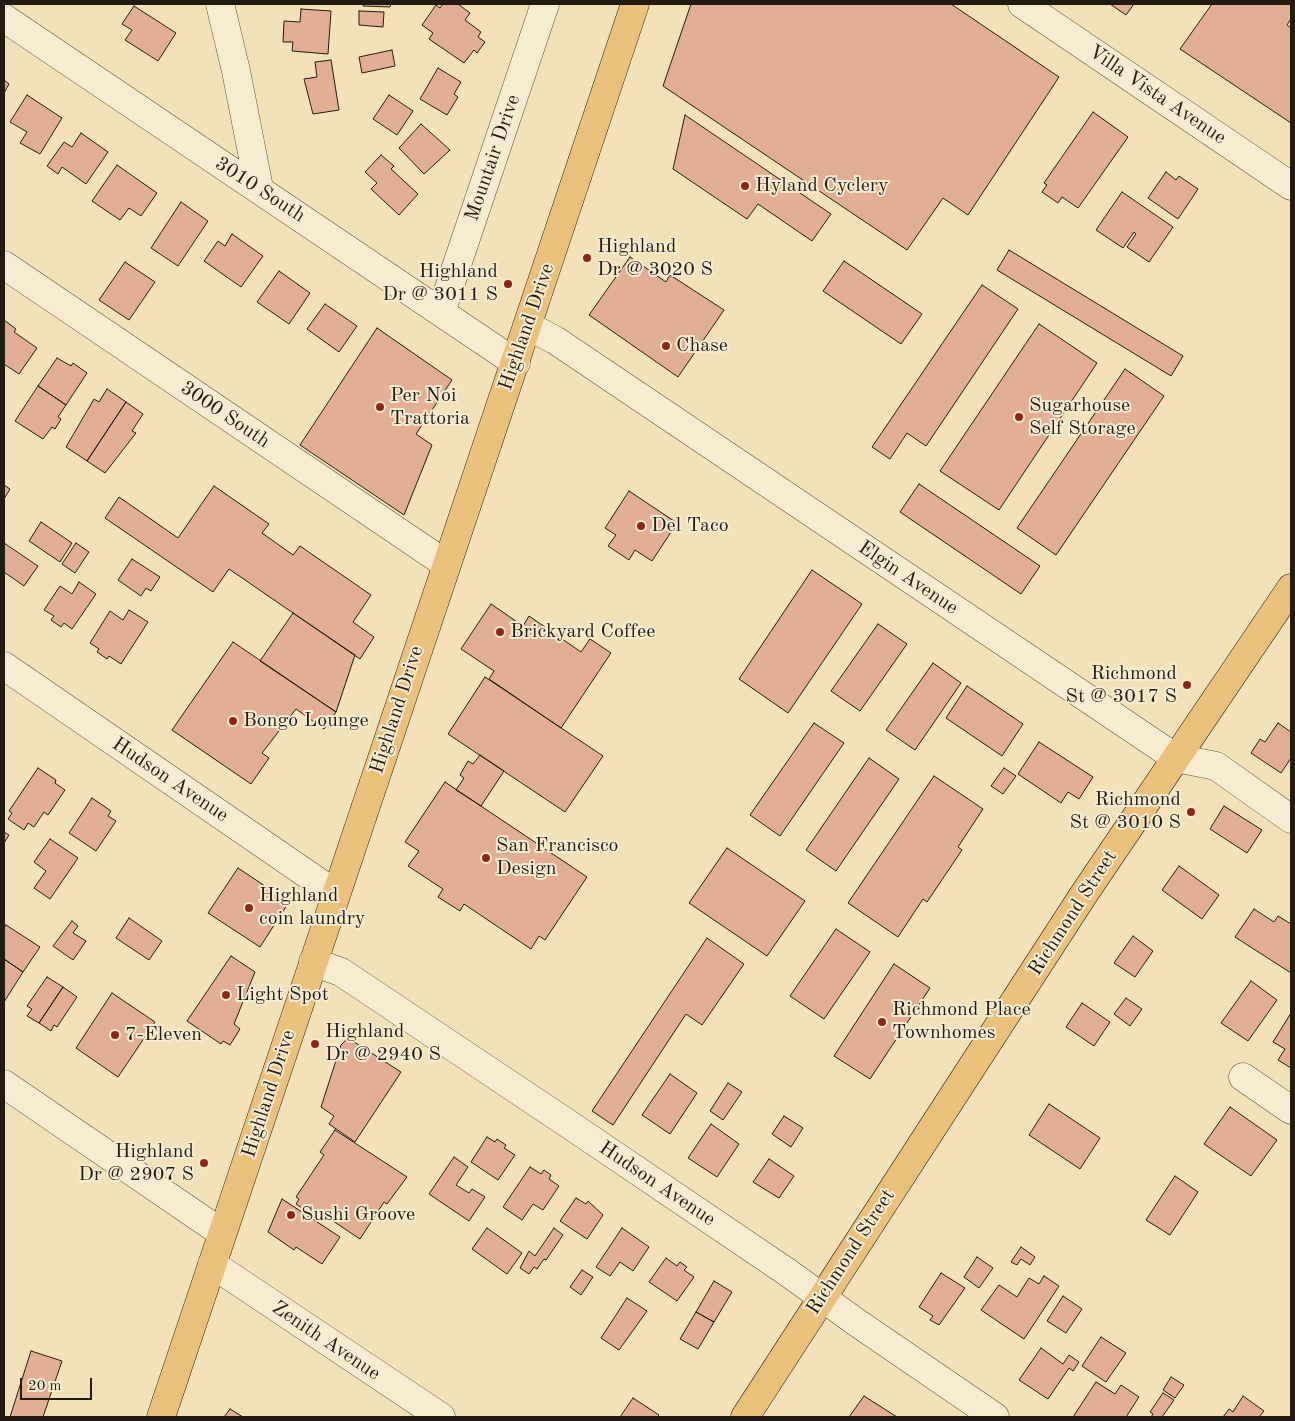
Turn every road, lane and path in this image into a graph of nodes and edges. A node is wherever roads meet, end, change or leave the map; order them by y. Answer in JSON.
{"nodes":[{"id":1,"x":220,"y":4,"type":"edge"},
{"id":2,"x":545,"y":4,"type":"edge"},
{"id":3,"x":635,"y":4,"type":"edge"},
{"id":4,"x":1022,"y":4,"type":"edge"},
{"id":5,"x":4,"y":18,"type":"edge"},
{"id":6,"x":1291,"y":186,"type":"edge"},
{"id":7,"x":259,"y":188,"type":"junction"},
{"id":8,"x":4,"y":265,"type":"edge"},
{"id":9,"x":441,"y":312,"type":"junction"},
{"id":10,"x":528,"y":326,"type":"junction"},
{"id":11,"x":516,"y":363,"type":"junction"},
{"id":12,"x":446,"y":564,"type":"junction"},
{"id":13,"x":1291,"y":588,"type":"edge"},
{"id":14,"x":4,"y":666,"type":"edge"},
{"id":15,"x":1176,"y":758,"type":"junction"},
{"id":16,"x":1291,"y":819,"type":"edge"},
{"id":17,"x":336,"y":894,"type":"junction"},
{"id":18,"x":313,"y":962,"type":"junction"},
{"id":19,"x":1243,"y":1077,"type":"dead end"},
{"id":20,"x":4,"y":1084,"type":"edge"},
{"id":21,"x":1291,"y":1110,"type":"edge"},
{"id":22,"x":222,"y":1233,"type":"junction"},
{"id":23,"x":212,"y":1264,"type":"junction"},
{"id":24,"x":822,"y":1297,"type":"junction"},
{"id":25,"x":161,"y":1417,"type":"edge"},
{"id":26,"x":441,"y":1417,"type":"edge"},
{"id":27,"x":746,"y":1417,"type":"edge"},
{"id":28,"x":995,"y":1417,"type":"edge"}],
"edges":[{"from":1,"to":7,"type":"street"},
{"from":2,"to":9,"type":"street","name":"Mountair Drive"},
{"from":3,"to":10,"type":"main road","name":"Highland Drive"},
{"from":4,"to":6,"type":"street","name":"Villa Vista Avenue"},
{"from":5,"to":7,"type":"street","name":"3010 South"},
{"from":7,"to":9,"type":"street","name":"3010 South"},
{"from":8,"to":12,"type":"street","name":"3000 South"},
{"from":9,"to":11,"type":"street","name":"3010 South"},
{"from":10,"to":11,"type":"main road","name":"Highland Drive"},
{"from":10,"to":15,"type":"street","name":"Elgin Avenue"},
{"from":11,"to":12,"type":"main road","name":"Highland Drive"},
{"from":12,"to":17,"type":"main road","name":"Highland Drive"},
{"from":13,"to":15,"type":"main road","name":"Richmond Street"},
{"from":14,"to":17,"type":"street","name":"Hudson Avenue"},
{"from":15,"to":16,"type":"street","name":"Elgin Avenue"},
{"from":15,"to":24,"type":"main road","name":"Richmond Street"},
{"from":17,"to":18,"type":"main road","name":"Highland Drive"},
{"from":18,"to":22,"type":"main road","name":"Highland Drive"},
{"from":18,"to":24,"type":"street","name":"Hudson Avenue"},
{"from":19,"to":21,"type":"street"},
{"from":20,"to":22,"type":"street"},
{"from":22,"to":23,"type":"main road","name":"Highland Drive"},
{"from":23,"to":25,"type":"main road","name":"Highland Drive"},
{"from":23,"to":26,"type":"street","name":"Zenith Avenue"},
{"from":24,"to":27,"type":"main road","name":"Richmond Street"},
{"from":24,"to":28,"type":"street","name":"Hudson Avenue"}]}
